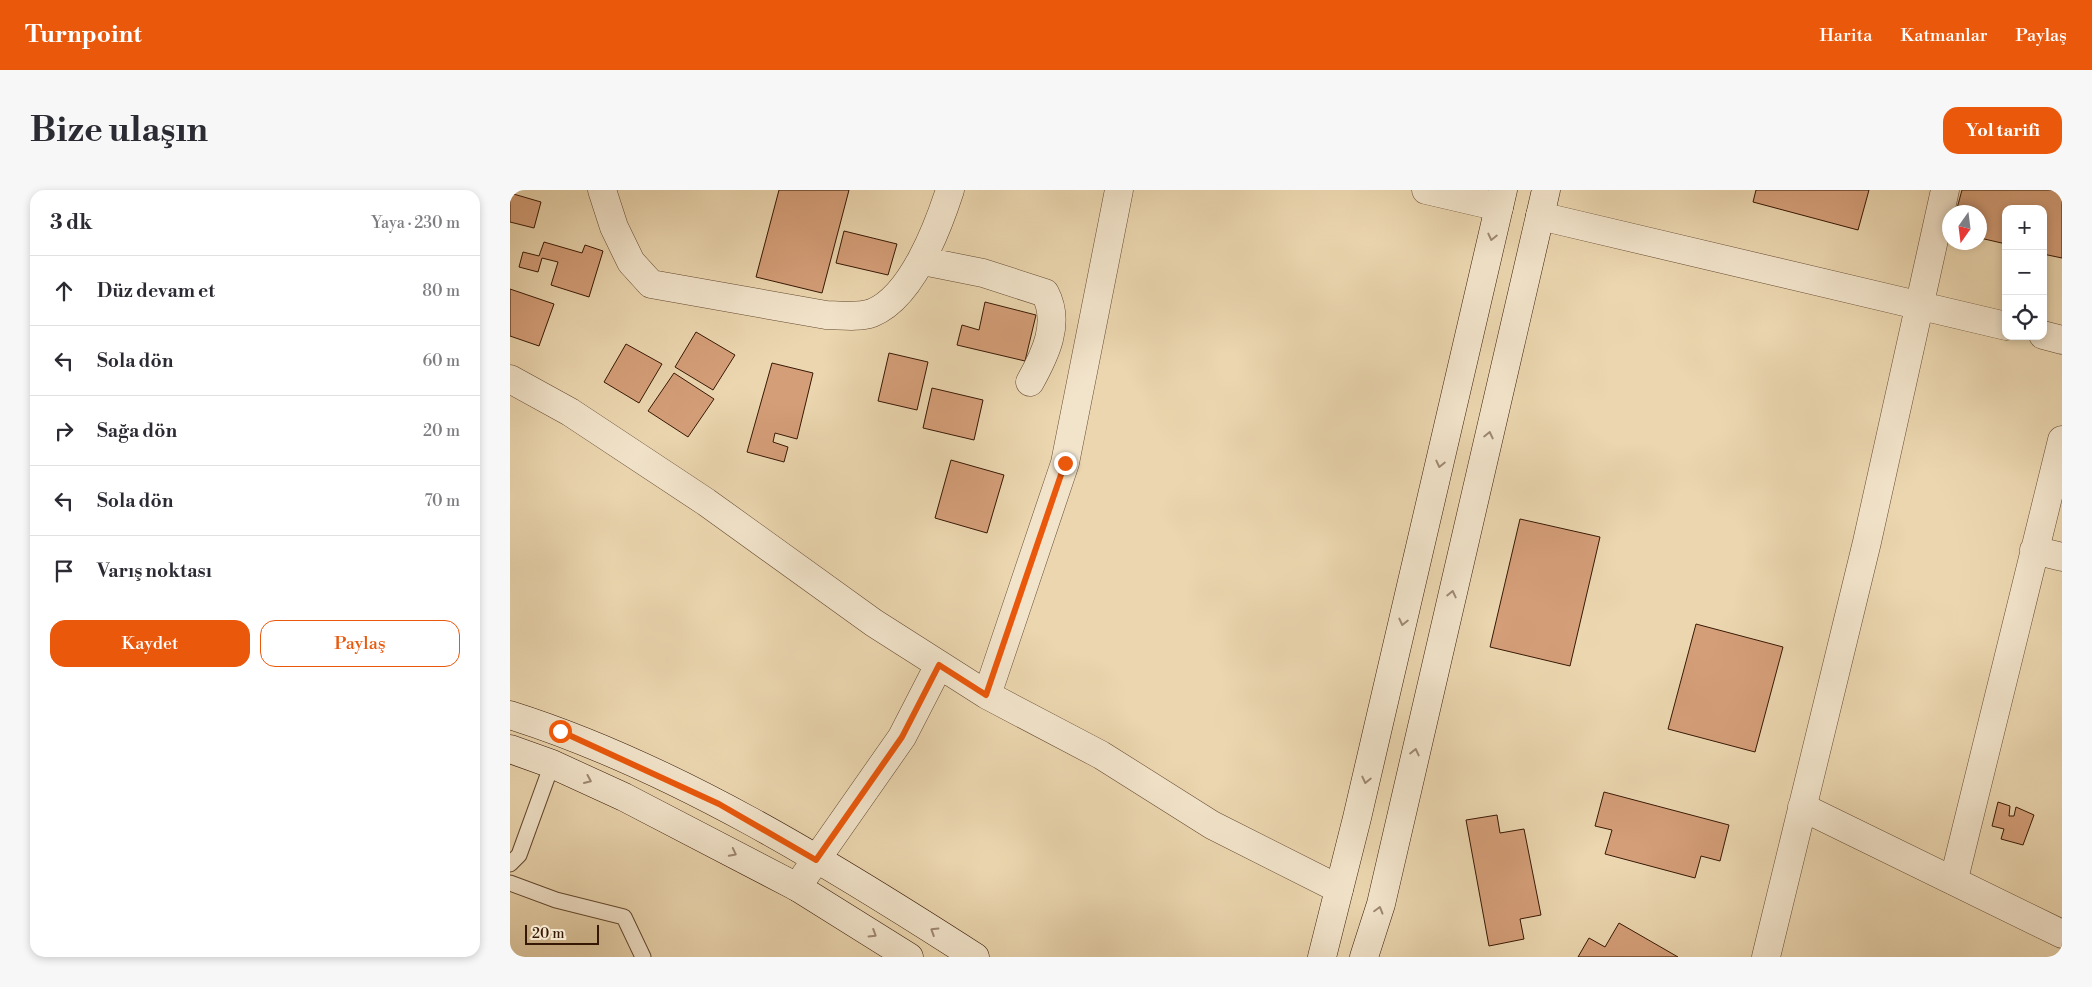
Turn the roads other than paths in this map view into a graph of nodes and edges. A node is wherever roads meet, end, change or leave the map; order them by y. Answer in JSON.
{"nodes":[{"id":1,"x":602,"y":190,"type":"edge"},
{"id":2,"x":950,"y":190,"type":"edge"},
{"id":3,"x":1119,"y":190,"type":"edge"},
{"id":4,"x":1426,"y":190,"type":"edge"},
{"id":5,"x":1546,"y":190,"type":"edge"},
{"id":6,"x":1945,"y":190,"type":"edge"},
{"id":7,"x":1501,"y":198,"type":"edge"},
{"id":8,"x":1540,"y":216,"type":"junction"},
{"id":9,"x":923,"y":261,"type":"junction"},
{"id":10,"x":1919,"y":304,"type":"junction"},
{"id":11,"x":2002,"y":325,"type":"edge"},
{"id":12,"x":2047,"y":337,"type":"edge"},
{"id":13,"x":2062,"y":340,"type":"edge"},
{"id":14,"x":510,"y":379,"type":"edge"},
{"id":15,"x":1030,"y":382,"type":"dead end"},
{"id":16,"x":2062,"y":440,"type":"edge"},
{"id":17,"x":2034,"y":550,"type":"junction"},
{"id":18,"x":2062,"y":557,"type":"edge"},
{"id":19,"x":939,"y":665,"type":"junction"},
{"id":20,"x":986,"y":695,"type":"junction"},
{"id":21,"x":510,"y":715,"type":"edge"},
{"id":22,"x":510,"y":750,"type":"edge"},
{"id":23,"x":552,"y":764,"type":"junction"},
{"id":24,"x":1802,"y":807,"type":"junction"},
{"id":25,"x":816,"y":860,"type":"junction"},
{"id":26,"x":510,"y":864,"type":"edge"},
{"id":27,"x":1954,"y":879,"type":"junction"},
{"id":28,"x":510,"y":883,"type":"edge"},
{"id":29,"x":798,"y":887,"type":"junction"},
{"id":30,"x":1339,"y":888,"type":"junction"},
{"id":31,"x":2062,"y":934,"type":"edge"},
{"id":32,"x":643,"y":957,"type":"edge"},
{"id":33,"x":909,"y":957,"type":"edge"},
{"id":34,"x":975,"y":957,"type":"edge"},
{"id":35,"x":1322,"y":957,"type":"edge"},
{"id":36,"x":1364,"y":957,"type":"edge"},
{"id":37,"x":1766,"y":957,"type":"edge"}],
"edges":[{"from":1,"to":9,"type":"street"},
{"from":2,"to":9,"type":"street"},
{"from":3,"to":20,"type":"street"},
{"from":4,"to":7,"type":"street"},
{"from":5,"to":8,"type":"street"},
{"from":6,"to":10,"type":"street"},
{"from":7,"to":30,"type":"street","one_way":true},
{"from":8,"to":10,"type":"street"},
{"from":36,"to":8,"type":"street","one_way":true},
{"from":9,"to":15,"type":"street"},
{"from":10,"to":11,"type":"street"},
{"from":10,"to":24,"type":"street"},
{"from":12,"to":13,"type":"street"},
{"from":14,"to":19,"type":"street"},
{"from":16,"to":17,"type":"street"},
{"from":17,"to":18,"type":"street"},
{"from":17,"to":27,"type":"street"},
{"from":19,"to":20,"type":"street"},
{"from":19,"to":25,"type":"street"},
{"from":20,"to":30,"type":"street"},
{"from":21,"to":25,"type":"street"},
{"from":22,"to":23,"type":"street"},
{"from":23,"to":26,"type":"lane"},
{"from":23,"to":29,"type":"street","one_way":true},
{"from":24,"to":27,"type":"street"},
{"from":24,"to":37,"type":"street"},
{"from":25,"to":29,"type":"street"},
{"from":34,"to":25,"type":"street","one_way":true},
{"from":27,"to":31,"type":"street"},
{"from":28,"to":32,"type":"lane"},
{"from":29,"to":33,"type":"street","one_way":true},
{"from":30,"to":35,"type":"street"}]}
